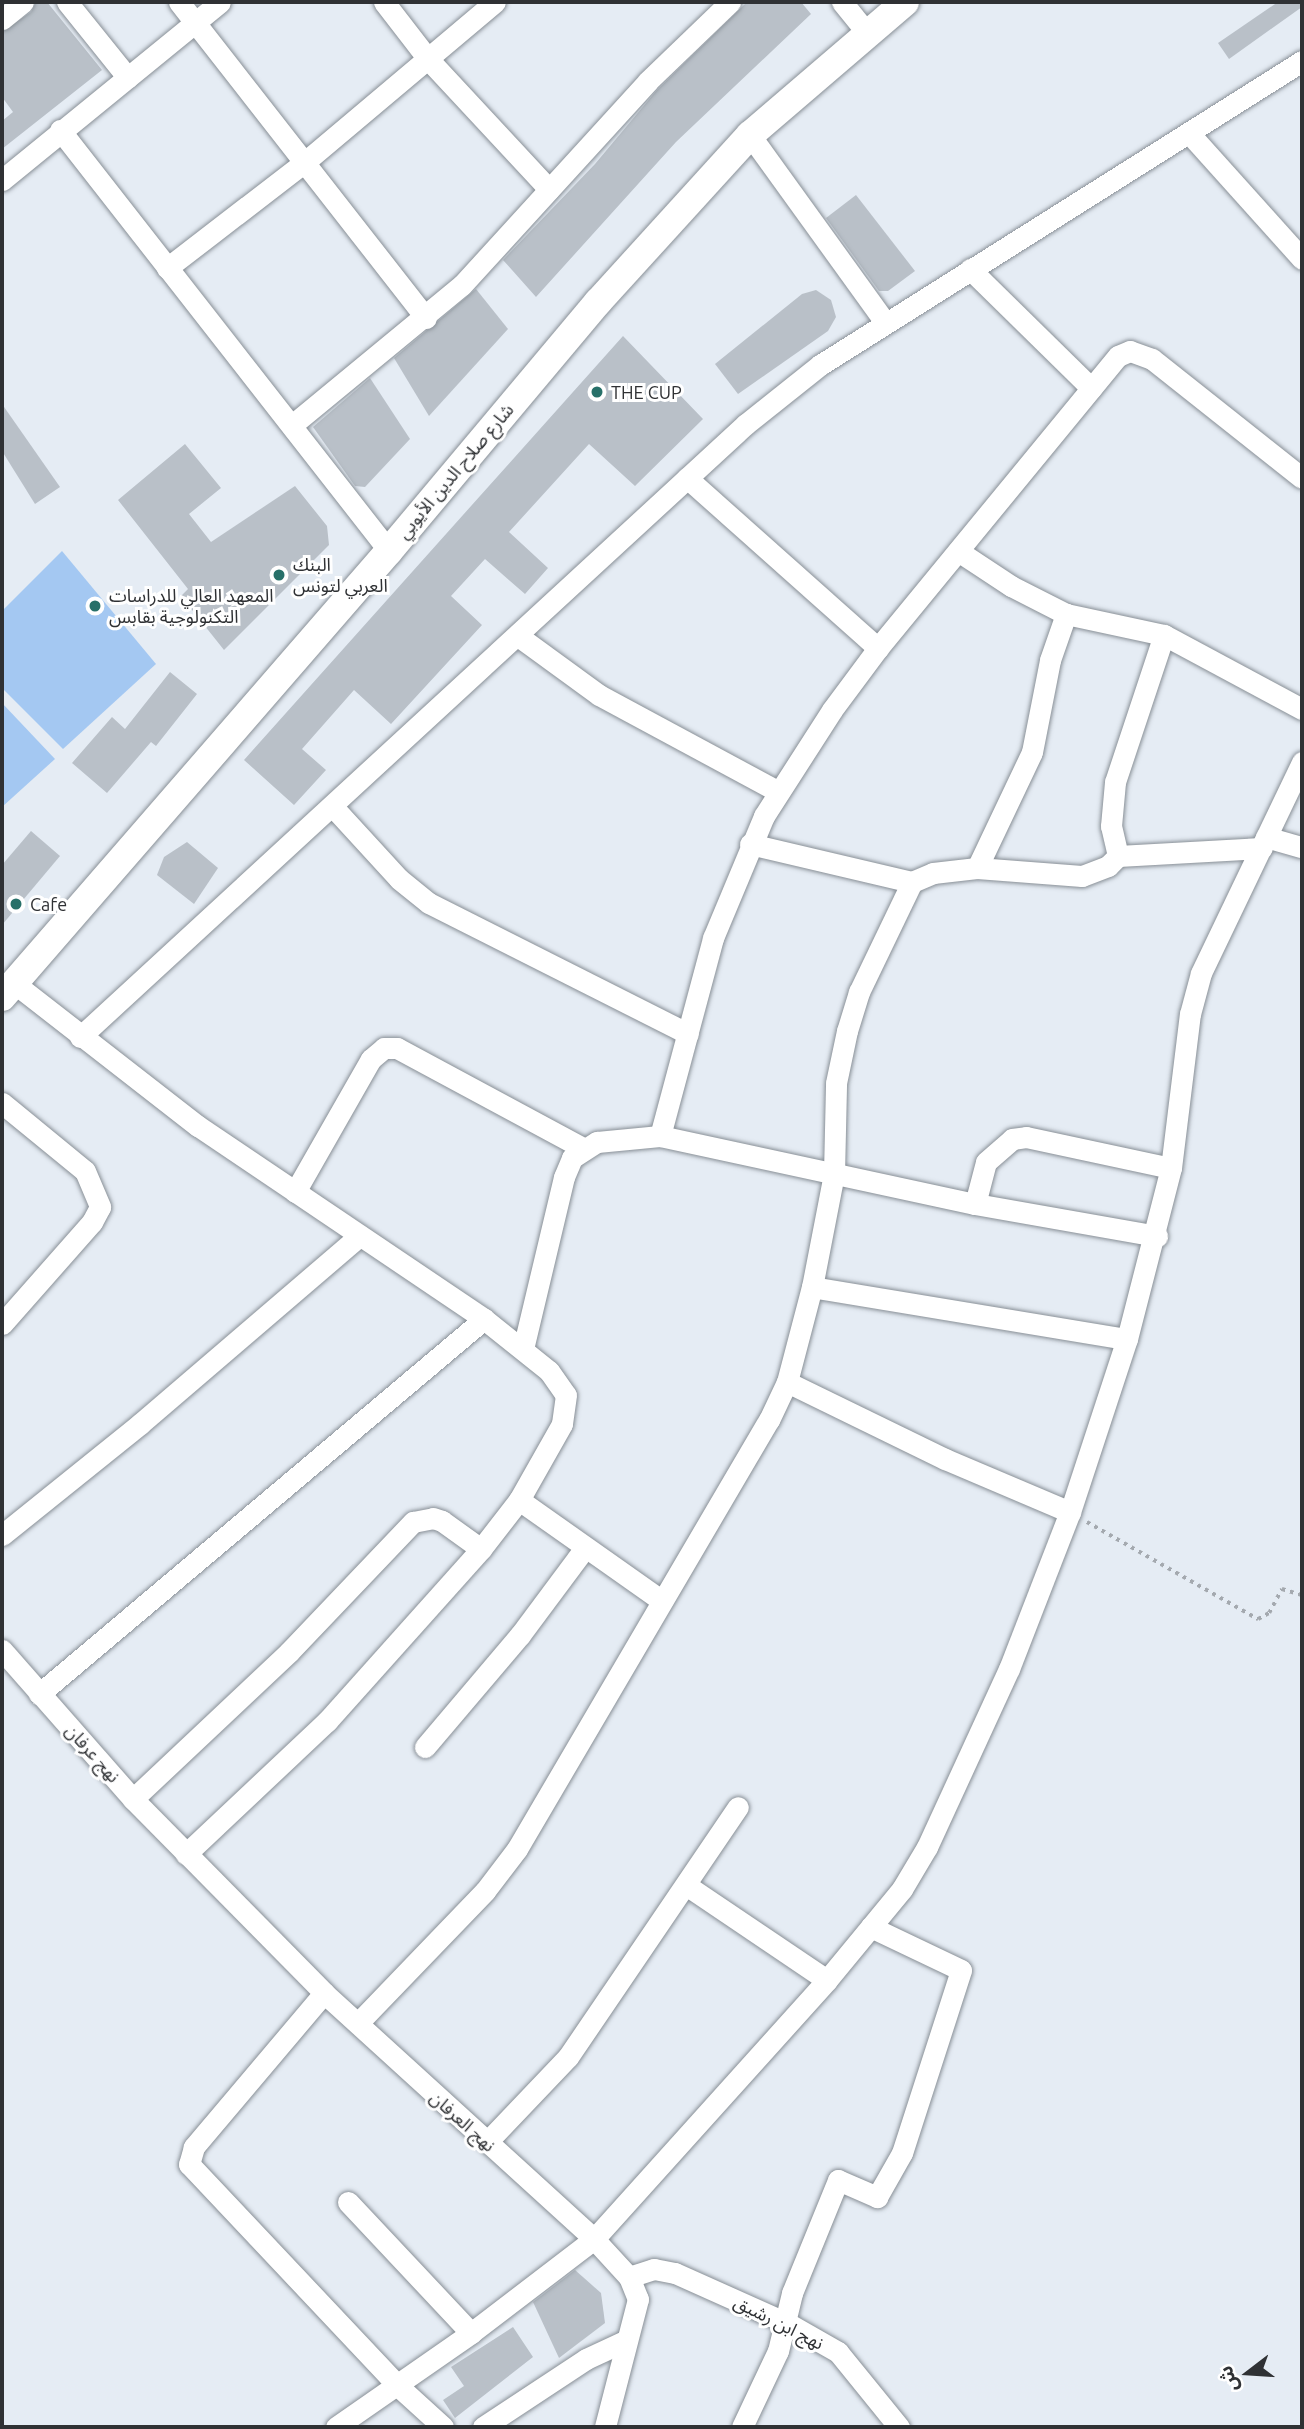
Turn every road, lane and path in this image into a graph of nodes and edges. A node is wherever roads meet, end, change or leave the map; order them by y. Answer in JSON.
{"nodes":[{"id":1,"x":23,"y":2,"type":"edge"},
{"id":2,"x":67,"y":2,"type":"edge"},
{"id":3,"x":179,"y":2,"type":"edge"},
{"id":4,"x":220,"y":2,"type":"edge"},
{"id":5,"x":384,"y":2,"type":"edge"},
{"id":6,"x":495,"y":2,"type":"edge"},
{"id":7,"x":730,"y":2,"type":"edge"},
{"id":8,"x":842,"y":2,"type":"edge"},
{"id":9,"x":905,"y":2,"type":"edge"},
{"id":10,"x":2,"y":19,"type":"edge"},
{"id":11,"x":196,"y":21,"type":"junction"},
{"id":12,"x":867,"y":33,"type":"junction"},
{"id":13,"x":428,"y":59,"type":"junction"},
{"id":14,"x":1302,"y":61,"type":"edge"},
{"id":15,"x":128,"y":78,"type":"junction"},
{"id":16,"x":61,"y":131,"type":"junction"},
{"id":17,"x":1189,"y":133,"type":"junction"},
{"id":18,"x":750,"y":135,"type":"junction"},
{"id":19,"x":306,"y":161,"type":"junction"},
{"id":20,"x":2,"y":180,"type":"edge"},
{"id":21,"x":550,"y":189,"type":"junction"},
{"id":22,"x":1302,"y":259,"type":"edge"},
{"id":23,"x":167,"y":268,"type":"junction"},
{"id":24,"x":970,"y":269,"type":"junction"},
{"id":25,"x":426,"y":318,"type":"junction"},
{"id":26,"x":885,"y":322,"type":"junction"},
{"id":27,"x":1091,"y":388,"type":"junction"},
{"id":28,"x":292,"y":425,"type":"junction"},
{"id":29,"x":687,"y":478,"type":"junction"},
{"id":30,"x":1302,"y":478,"type":"edge"},
{"id":31,"x":389,"y":551,"type":"junction"},
{"id":32,"x":958,"y":551,"type":"junction"},
{"id":33,"x":1066,"y":614,"type":"junction"},
{"id":34,"x":1164,"y":635,"type":"junction"},
{"id":35,"x":518,"y":636,"type":"junction"},
{"id":36,"x":878,"y":648,"type":"junction"},
{"id":37,"x":1302,"y":709,"type":"edge"},
{"id":38,"x":1302,"y":762,"type":"edge"},
{"id":39,"x":779,"y":792,"type":"junction"},
{"id":40,"x":334,"y":808,"type":"junction"},
{"id":41,"x":1264,"y":842,"type":"junction"},
{"id":42,"x":750,"y":844,"type":"junction"},
{"id":43,"x":1302,"y":847,"type":"edge"},
{"id":44,"x":1118,"y":856,"type":"junction"},
{"id":45,"x":977,"y":868,"type":"junction"},
{"id":46,"x":912,"y":883,"type":"junction"},
{"id":47,"x":8,"y":990,"type":"edge"},
{"id":48,"x":688,"y":1034,"type":"junction"},
{"id":49,"x":80,"y":1037,"type":"junction"},
{"id":50,"x":2,"y":1103,"type":"edge"},
{"id":51,"x":660,"y":1136,"type":"junction"},
{"id":52,"x":583,"y":1148,"type":"junction"},
{"id":53,"x":1171,"y":1168,"type":"junction"},
{"id":54,"x":834,"y":1174,"type":"junction"},
{"id":55,"x":295,"y":1192,"type":"junction"},
{"id":56,"x":975,"y":1203,"type":"junction"},
{"id":57,"x":359,"y":1236,"type":"junction"},
{"id":58,"x":1157,"y":1236,"type":"junction"},
{"id":59,"x":812,"y":1287,"type":"junction"},
{"id":60,"x":484,"y":1320,"type":"junction"},
{"id":61,"x":2,"y":1324,"type":"edge"},
{"id":62,"x":1127,"y":1339,"type":"junction"},
{"id":63,"x":523,"y":1349,"type":"junction"},
{"id":64,"x":787,"y":1382,"type":"junction"},
{"id":65,"x":519,"y":1500,"type":"junction"},
{"id":66,"x":1070,"y":1512,"type":"junction"},
{"id":67,"x":2,"y":1535,"type":"edge"},
{"id":68,"x":481,"y":1549,"type":"junction"},
{"id":69,"x":584,"y":1549,"type":"junction"},
{"id":70,"x":1302,"y":1595,"type":"edge"},
{"id":71,"x":662,"y":1601,"type":"junction"},
{"id":72,"x":2,"y":1650,"type":"edge"},
{"id":73,"x":39,"y":1693,"type":"junction"},
{"id":74,"x":425,"y":1746,"type":"dead end"},
{"id":75,"x":134,"y":1799,"type":"junction"},
{"id":76,"x":738,"y":1807,"type":"dead end"},
{"id":77,"x":186,"y":1854,"type":"junction"},
{"id":78,"x":686,"y":1885,"type":"junction"},
{"id":79,"x":871,"y":1927,"type":"junction"},
{"id":80,"x":827,"y":1980,"type":"junction"},
{"id":81,"x":324,"y":1993,"type":"junction"},
{"id":82,"x":358,"y":2022,"type":"junction"},
{"id":83,"x":486,"y":2142,"type":"junction"},
{"id":84,"x":348,"y":2202,"type":"dead end"},
{"id":85,"x":594,"y":2239,"type":"junction"},
{"id":86,"x":629,"y":2277,"type":"junction"},
{"id":87,"x":787,"y":2323,"type":"junction"},
{"id":88,"x":471,"y":2333,"type":"junction"},
{"id":89,"x":627,"y":2340,"type":"junction"},
{"id":90,"x":398,"y":2386,"type":"junction"},
{"id":91,"x":890,"y":2424,"type":"edge"},
{"id":92,"x":336,"y":2427,"type":"edge"},
{"id":93,"x":443,"y":2427,"type":"edge"},
{"id":94,"x":483,"y":2427,"type":"edge"},
{"id":95,"x":605,"y":2427,"type":"edge"},
{"id":96,"x":742,"y":2427,"type":"edge"}],
"edges":[{"from":1,"to":10,"type":"street"},
{"from":2,"to":15,"type":"street"},
{"from":3,"to":11,"type":"street"},
{"from":4,"to":11,"type":"street"},
{"from":5,"to":13,"type":"street"},
{"from":6,"to":13,"type":"street"},
{"from":7,"to":21,"type":"street"},
{"from":8,"to":12,"type":"street"},
{"from":9,"to":12,"type":"main road","name":"شارع صلاح الدين الأيوبي"},
{"from":11,"to":15,"type":"street"},
{"from":11,"to":19,"type":"street"},
{"from":12,"to":18,"type":"main road","name":"شارع صلاح الدين الأيوبي"},
{"from":13,"to":19,"type":"street"},
{"from":13,"to":21,"type":"street"},
{"from":14,"to":17,"type":"street"},
{"from":15,"to":16,"type":"street"},
{"from":16,"to":20,"type":"street"},
{"from":16,"to":23,"type":"street"},
{"from":17,"to":22,"type":"street"},
{"from":17,"to":24,"type":"street"},
{"from":18,"to":26,"type":"street"},
{"from":18,"to":31,"type":"main road","name":"شارع صلاح الدين الأيوبي"},
{"from":19,"to":23,"type":"street"},
{"from":19,"to":25,"type":"street"},
{"from":21,"to":25,"type":"street"},
{"from":23,"to":28,"type":"street"},
{"from":24,"to":26,"type":"street"},
{"from":24,"to":27,"type":"street"},
{"from":25,"to":28,"type":"street"},
{"from":26,"to":29,"type":"street"},
{"from":27,"to":30,"type":"street"},
{"from":27,"to":32,"type":"street"},
{"from":28,"to":31,"type":"street"},
{"from":29,"to":35,"type":"street"},
{"from":29,"to":36,"type":"street"},
{"from":31,"to":47,"type":"main road","name":"شارع صلاح الدين الأيوبي"},
{"from":32,"to":33,"type":"street"},
{"from":32,"to":36,"type":"street"},
{"from":33,"to":34,"type":"street"},
{"from":33,"to":45,"type":"street"},
{"from":34,"to":37,"type":"street"},
{"from":34,"to":44,"type":"street"},
{"from":35,"to":39,"type":"street"},
{"from":35,"to":40,"type":"street"},
{"from":36,"to":39,"type":"street"},
{"from":38,"to":41,"type":"street"},
{"from":39,"to":42,"type":"street"},
{"from":40,"to":48,"type":"street"},
{"from":40,"to":49,"type":"street"},
{"from":41,"to":43,"type":"street"},
{"from":41,"to":44,"type":"street"},
{"from":41,"to":53,"type":"street"},
{"from":42,"to":46,"type":"street"},
{"from":42,"to":48,"type":"street"},
{"from":44,"to":45,"type":"street"},
{"from":45,"to":46,"type":"street"},
{"from":46,"to":54,"type":"street"},
{"from":47,"to":49,"type":"street"},
{"from":48,"to":51,"type":"street"},
{"from":49,"to":55,"type":"street"},
{"from":50,"to":61,"type":"street"},
{"from":51,"to":52,"type":"street"},
{"from":51,"to":54,"type":"street"},
{"from":52,"to":55,"type":"street"},
{"from":52,"to":63,"type":"street"},
{"from":53,"to":56,"type":"street"},
{"from":53,"to":58,"type":"street"},
{"from":54,"to":56,"type":"street"},
{"from":54,"to":59,"type":"street"},
{"from":55,"to":57,"type":"street"},
{"from":56,"to":58,"type":"street"},
{"from":57,"to":60,"type":"street"},
{"from":57,"to":67,"type":"street"},
{"from":58,"to":62,"type":"street"},
{"from":59,"to":62,"type":"street"},
{"from":59,"to":64,"type":"street"},
{"from":60,"to":63,"type":"street"},
{"from":60,"to":73,"type":"street"},
{"from":62,"to":66,"type":"street"},
{"from":63,"to":65,"type":"street"},
{"from":64,"to":66,"type":"street"},
{"from":64,"to":71,"type":"street"},
{"from":65,"to":68,"type":"street"},
{"from":65,"to":69,"type":"street"},
{"from":66,"to":70,"type":"path"},
{"from":66,"to":79,"type":"street"},
{"from":68,"to":75,"type":"street"},
{"from":68,"to":77,"type":"street"},
{"from":69,"to":71,"type":"street"},
{"from":69,"to":74,"type":"street"},
{"from":71,"to":82,"type":"street"},
{"from":72,"to":73,"type":"street","name":"نهج عرفان"},
{"from":73,"to":75,"type":"street","name":"نهج عرفان"},
{"from":75,"to":77,"type":"street","name":"نهج عرفان"},
{"from":76,"to":78,"type":"street"},
{"from":77,"to":81,"type":"street","name":"نهج العرفان"},
{"from":78,"to":80,"type":"street"},
{"from":78,"to":83,"type":"street"},
{"from":79,"to":80,"type":"street"},
{"from":79,"to":87,"type":"street"},
{"from":80,"to":85,"type":"street"},
{"from":81,"to":82,"type":"street","name":"نهج العرفان"},
{"from":81,"to":90,"type":"street"},
{"from":82,"to":83,"type":"street","name":"نهج العرفان"},
{"from":83,"to":85,"type":"street","name":"نهج العرفان"},
{"from":84,"to":88,"type":"street"},
{"from":85,"to":86,"type":"street","name":"نهج العرفان"},
{"from":85,"to":88,"type":"street"},
{"from":86,"to":87,"type":"street","name":"نهج ابن رشيق"},
{"from":86,"to":89,"type":"street"},
{"from":87,"to":91,"type":"street","name":"نهج ابن رشيق"},
{"from":87,"to":96,"type":"street"},
{"from":88,"to":90,"type":"street"},
{"from":89,"to":94,"type":"street"},
{"from":89,"to":95,"type":"street"},
{"from":90,"to":92,"type":"street"},
{"from":90,"to":93,"type":"street"}]}
